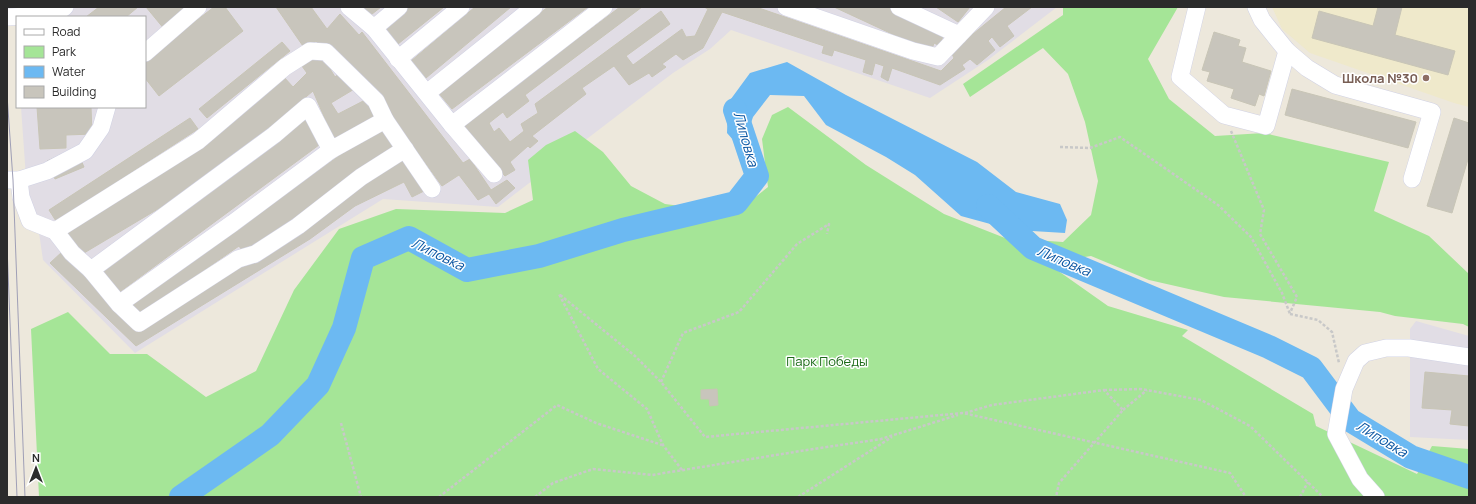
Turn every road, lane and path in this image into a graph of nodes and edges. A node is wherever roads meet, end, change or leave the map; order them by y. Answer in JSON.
{"nodes":[{"id":1,"x":65,"y":7,"type":"edge"},
{"id":2,"x":198,"y":7,"type":"edge"},
{"id":3,"x":350,"y":7,"type":"edge"},
{"id":4,"x":400,"y":7,"type":"edge"},
{"id":5,"x":460,"y":7,"type":"edge"},
{"id":6,"x":534,"y":7,"type":"edge"},
{"id":7,"x":604,"y":7,"type":"edge"},
{"id":8,"x":786,"y":7,"type":"edge"},
{"id":9,"x":899,"y":7,"type":"edge"},
{"id":10,"x":986,"y":7,"type":"edge"},
{"id":11,"x":1197,"y":7,"type":"edge"},
{"id":12,"x":1256,"y":7,"type":"edge"},
{"id":13,"x":54,"y":16,"type":"edge"},
{"id":14,"x":374,"y":28,"type":"junction"},
{"id":15,"x":959,"y":35,"type":"junction"},
{"id":16,"x":1287,"y":51,"type":"junction"},
{"id":17,"x":146,"y":52,"type":"edge"},
{"id":18,"x":398,"y":59,"type":"junction"},
{"id":19,"x":427,"y":93,"type":"junction"},
{"id":20,"x":107,"y":108,"type":"edge"},
{"id":21,"x":1224,"y":115,"type":"junction"},
{"id":22,"x":385,"y":120,"type":"junction"},
{"id":23,"x":452,"y":125,"type":"junction"},
{"id":24,"x":1060,"y":147,"type":"dead end"},
{"id":25,"x":405,"y":149,"type":"junction"},
{"id":26,"x":331,"y":150,"type":"junction"},
{"id":27,"x":494,"y":174,"type":"dead end"},
{"id":28,"x":1412,"y":179,"type":"dead end"},
{"id":29,"x":13,"y":180,"type":"edge"},
{"id":30,"x":432,"y":189,"type":"dead end"},
{"id":31,"x":55,"y":231,"type":"junction"},
{"id":32,"x":827,"y":234,"type":"dead end"},
{"id":33,"x":91,"y":270,"type":"junction"},
{"id":34,"x":119,"y":304,"type":"junction"},
{"id":35,"x":1290,"y":314,"type":"junction"},
{"id":36,"x":1469,"y":357,"type":"edge"},
{"id":37,"x":661,"y":382,"type":"junction"},
{"id":38,"x":1344,"y":389,"type":"junction"},
{"id":39,"x":1104,"y":390,"type":"junction"},
{"id":40,"x":1147,"y":390,"type":"junction"},
{"id":41,"x":1123,"y":410,"type":"junction"},
{"id":42,"x":964,"y":414,"type":"junction"},
{"id":43,"x":341,"y":423,"type":"dead end"},
{"id":44,"x":896,"y":435,"type":"junction"},
{"id":45,"x":1094,"y":443,"type":"junction"},
{"id":46,"x":663,"y":445,"type":"junction"},
{"id":47,"x":682,"y":470,"type":"junction"},
{"id":48,"x":1308,"y":482,"type":"junction"},
{"id":49,"x":361,"y":497,"type":"edge"},
{"id":50,"x":439,"y":497,"type":"edge"},
{"id":51,"x":534,"y":497,"type":"edge"},
{"id":52,"x":798,"y":497,"type":"edge"},
{"id":53,"x":1056,"y":497,"type":"edge"},
{"id":54,"x":1246,"y":497,"type":"edge"},
{"id":55,"x":1300,"y":497,"type":"edge"},
{"id":56,"x":1323,"y":497,"type":"edge"},
{"id":57,"x":1376,"y":497,"type":"edge"}],
"edges":[{"from":1,"to":13,"type":"lane"},
{"from":2,"to":17,"type":"lane"},
{"from":3,"to":14,"type":"lane"},
{"from":4,"to":14,"type":"lane"},
{"from":5,"to":18,"type":"lane"},
{"from":6,"to":19,"type":"lane"},
{"from":7,"to":23,"type":"lane"},
{"from":8,"to":15,"type":"lane"},
{"from":9,"to":15,"type":"lane"},
{"from":10,"to":15,"type":"lane"},
{"from":11,"to":21,"type":"lane"},
{"from":12,"to":16,"type":"lane"},
{"from":14,"to":18,"type":"lane"},
{"from":16,"to":21,"type":"lane"},
{"from":16,"to":28,"type":"lane"},
{"from":18,"to":19,"type":"lane"},
{"from":19,"to":23,"type":"lane"},
{"from":20,"to":29,"type":"lane"},
{"from":21,"to":35,"type":"path"},
{"from":22,"to":25,"type":"lane"},
{"from":22,"to":26,"type":"lane"},
{"from":22,"to":31,"type":"lane"},
{"from":23,"to":27,"type":"lane"},
{"from":24,"to":35,"type":"path"},
{"from":25,"to":30,"type":"lane"},
{"from":25,"to":34,"type":"lane"},
{"from":26,"to":33,"type":"lane"},
{"from":26,"to":34,"type":"lane"},
{"from":29,"to":31,"type":"lane"},
{"from":31,"to":33,"type":"lane"},
{"from":32,"to":37,"type":"path"},
{"from":33,"to":34,"type":"lane"},
{"from":35,"to":38,"type":"path"},
{"from":36,"to":38,"type":"lane"},
{"from":37,"to":42,"type":"path"},
{"from":37,"to":46,"type":"path"},
{"from":38,"to":57,"type":"lane"},
{"from":39,"to":40,"type":"path"},
{"from":39,"to":41,"type":"path"},
{"from":39,"to":42,"type":"path"},
{"from":40,"to":41,"type":"path"},
{"from":40,"to":48,"type":"path"},
{"from":41,"to":45,"type":"path"},
{"from":42,"to":44,"type":"path"},
{"from":42,"to":45,"type":"path"},
{"from":43,"to":49,"type":"path"},
{"from":44,"to":47,"type":"path"},
{"from":44,"to":52,"type":"path"},
{"from":45,"to":53,"type":"path"},
{"from":45,"to":54,"type":"path"},
{"from":46,"to":47,"type":"path"},
{"from":46,"to":50,"type":"path"},
{"from":47,"to":51,"type":"path"},
{"from":48,"to":55,"type":"path"},
{"from":48,"to":56,"type":"path"}]}
